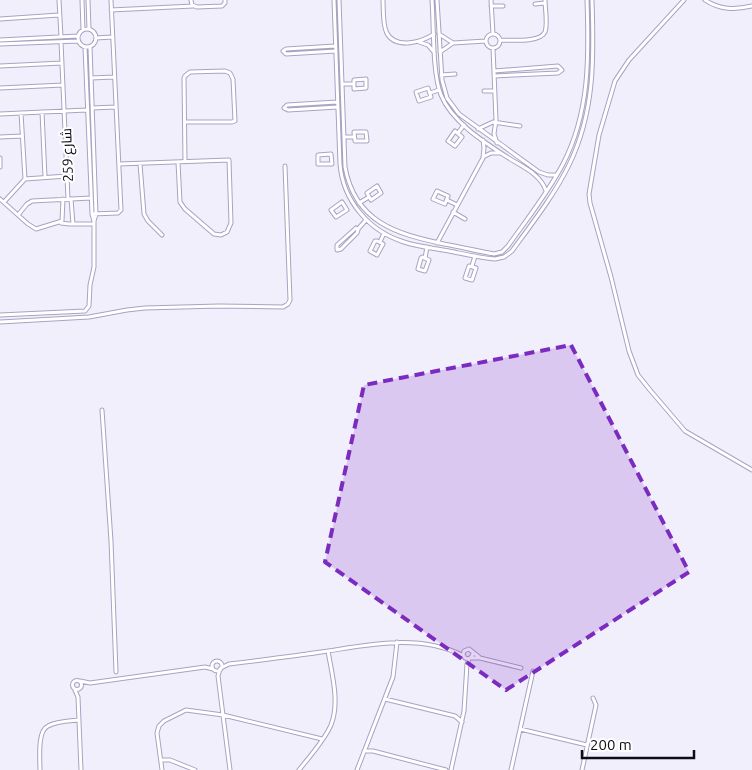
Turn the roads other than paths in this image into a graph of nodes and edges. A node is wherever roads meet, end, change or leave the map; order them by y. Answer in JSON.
{"nodes":[{"id":1,"x":59,"y":0,"type":"edge"},
{"id":2,"x":82,"y":0,"type":"edge"},
{"id":3,"x":88,"y":0,"type":"edge"},
{"id":4,"x":110,"y":0,"type":"edge"},
{"id":5,"x":191,"y":0,"type":"edge"},
{"id":6,"x":225,"y":0,"type":"edge"},
{"id":7,"x":334,"y":0,"type":"edge"},
{"id":8,"x":339,"y":0,"type":"edge"},
{"id":9,"x":382,"y":0,"type":"edge"},
{"id":10,"x":432,"y":0,"type":"edge"},
{"id":11,"x":437,"y":0,"type":"edge"},
{"id":12,"x":491,"y":0,"type":"edge"},
{"id":13,"x":684,"y":0,"type":"edge"},
{"id":14,"x":705,"y":0,"type":"edge"},
{"id":15,"x":587,"y":1,"type":"edge"},
{"id":16,"x":592,"y":1,"type":"edge"},
{"id":17,"x":545,"y":2,"type":"edge"},
{"id":18,"x":535,"y":4,"type":"dead end"},
{"id":19,"x":193,"y":6,"type":"junction"},
{"id":20,"x":491,"y":6,"type":"junction"},
{"id":21,"x":503,"y":6,"type":"dead end"},
{"id":22,"x":752,"y":6,"type":"edge"},
{"id":23,"x":111,"y":10,"type":"junction"},
{"id":24,"x":334,"y":13,"type":"junction"},
{"id":25,"x":340,"y":13,"type":"junction"},
{"id":26,"x":60,"y":16,"type":"junction"},
{"id":27,"x":0,"y":19,"type":"edge"},
{"id":28,"x":436,"y":19,"type":"junction"},
{"id":29,"x":83,"y":30,"type":"junction"},
{"id":30,"x":89,"y":30,"type":"junction"},
{"id":31,"x":436,"y":33,"type":"junction"},
{"id":32,"x":493,"y":34,"type":"junction"},
{"id":33,"x":78,"y":36,"type":"junction"},
{"id":34,"x":61,"y":37,"type":"junction"},
{"id":35,"x":112,"y":37,"type":"junction"},
{"id":36,"x":96,"y":38,"type":"junction"},
{"id":37,"x":0,"y":40,"type":"edge"},
{"id":38,"x":500,"y":40,"type":"junction"},
{"id":39,"x":78,"y":41,"type":"junction"},
{"id":40,"x":486,"y":41,"type":"junction"},
{"id":41,"x":61,"y":42,"type":"junction"},
{"id":42,"x":418,"y":42,"type":"junction"},
{"id":43,"x":453,"y":43,"type":"junction"},
{"id":44,"x":0,"y":44,"type":"edge"},
{"id":45,"x":335,"y":46,"type":"junction"},
{"id":46,"x":85,"y":47,"type":"junction"},
{"id":47,"x":90,"y":47,"type":"junction"},
{"id":48,"x":304,"y":48,"type":"junction"},
{"id":49,"x":493,"y":48,"type":"junction"},
{"id":50,"x":336,"y":51,"type":"junction"},
{"id":51,"x":437,"y":52,"type":"junction"},
{"id":52,"x":304,"y":53,"type":"junction"},
{"id":53,"x":62,"y":64,"type":"junction"},
{"id":54,"x":0,"y":66,"type":"edge"},
{"id":55,"x":494,"y":71,"type":"junction"},
{"id":56,"x":455,"y":74,"type":"dead end"},
{"id":57,"x":441,"y":75,"type":"junction"},
{"id":58,"x":494,"y":76,"type":"junction"},
{"id":59,"x":114,"y":77,"type":"junction"},
{"id":60,"x":90,"y":78,"type":"junction"},
{"id":61,"x":342,"y":84,"type":"junction"},
{"id":62,"x":354,"y":84,"type":"junction"},
{"id":63,"x":63,"y":85,"type":"junction"},
{"id":64,"x":0,"y":88,"type":"edge"},
{"id":65,"x":439,"y":90,"type":"junction"},
{"id":66,"x":484,"y":91,"type":"dead end"},
{"id":67,"x":494,"y":91,"type":"junction"},
{"id":68,"x":430,"y":93,"type":"junction"},
{"id":69,"x":337,"y":102,"type":"junction"},
{"id":70,"x":307,"y":104,"type":"junction"},
{"id":71,"x":115,"y":107,"type":"junction"},
{"id":72,"x":338,"y":107,"type":"junction"},
{"id":73,"x":92,"y":108,"type":"junction"},
{"id":74,"x":307,"y":109,"type":"junction"},
{"id":75,"x":87,"y":110,"type":"junction"},
{"id":76,"x":65,"y":111,"type":"junction"},
{"id":77,"x":21,"y":112,"type":"junction"},
{"id":78,"x":42,"y":112,"type":"junction"},
{"id":79,"x":0,"y":114,"type":"edge"},
{"id":80,"x":185,"y":122,"type":"junction"},
{"id":81,"x":494,"y":122,"type":"junction"},
{"id":82,"x":464,"y":125,"type":"junction"},
{"id":83,"x":520,"y":126,"type":"dead end"},
{"id":84,"x":478,"y":130,"type":"junction"},
{"id":85,"x":458,"y":133,"type":"junction"},
{"id":86,"x":22,"y":136,"type":"junction"},
{"id":87,"x":354,"y":136,"type":"junction"},
{"id":88,"x":0,"y":137,"type":"edge"},
{"id":89,"x":344,"y":137,"type":"junction"},
{"id":90,"x":483,"y":139,"type":"junction"},
{"id":91,"x":497,"y":143,"type":"junction"},
{"id":92,"x":501,"y":153,"type":"junction"},
{"id":93,"x":0,"y":158,"type":"edge"},
{"id":94,"x":483,"y":158,"type":"junction"},
{"id":95,"x":339,"y":159,"type":"junction"},
{"id":96,"x":333,"y":160,"type":"junction"},
{"id":97,"x":178,"y":162,"type":"junction"},
{"id":98,"x":185,"y":162,"type":"junction"},
{"id":99,"x":119,"y":164,"type":"junction"},
{"id":100,"x":140,"y":164,"type":"junction"},
{"id":101,"x":284,"y":166,"type":"dead end"},
{"id":102,"x":0,"y":168,"type":"edge"},
{"id":103,"x":539,"y":172,"type":"junction"},
{"id":104,"x":557,"y":175,"type":"junction"},
{"id":105,"x":67,"y":176,"type":"junction"},
{"id":106,"x":536,"y":176,"type":"junction"},
{"id":107,"x":45,"y":178,"type":"junction"},
{"id":108,"x":25,"y":179,"type":"junction"},
{"id":109,"x":546,"y":192,"type":"junction"},
{"id":110,"x":369,"y":197,"type":"junction"},
{"id":111,"x":91,"y":198,"type":"junction"},
{"id":112,"x":0,"y":199,"type":"edge"},
{"id":113,"x":63,"y":199,"type":"junction"},
{"id":114,"x":69,"y":199,"type":"junction"},
{"id":115,"x":447,"y":200,"type":"junction"},
{"id":116,"x":4,"y":202,"type":"junction"},
{"id":117,"x":352,"y":203,"type":"junction"},
{"id":118,"x":360,"y":203,"type":"junction"},
{"id":119,"x":457,"y":205,"type":"junction"},
{"id":120,"x":346,"y":206,"type":"junction"},
{"id":121,"x":453,"y":212,"type":"junction"},
{"id":122,"x":94,"y":214,"type":"junction"},
{"id":123,"x":18,"y":215,"type":"junction"},
{"id":124,"x":373,"y":218,"type":"junction"},
{"id":125,"x":465,"y":219,"type":"dead end"},
{"id":126,"x":368,"y":221,"type":"junction"},
{"id":127,"x":61,"y":223,"type":"junction"},
{"id":128,"x":94,"y":223,"type":"junction"},
{"id":129,"x":73,"y":224,"type":"junction"},
{"id":130,"x":358,"y":229,"type":"junction"},
{"id":131,"x":384,"y":234,"type":"junction"},
{"id":132,"x":162,"y":235,"type":"dead end"},
{"id":133,"x":380,"y":242,"type":"junction"},
{"id":134,"x":437,"y":243,"type":"junction"},
{"id":135,"x":427,"y":247,"type":"junction"},
{"id":136,"x":475,"y":256,"type":"junction"},
{"id":137,"x":425,"y":258,"type":"junction"},
{"id":138,"x":472,"y":266,"type":"junction"},
{"id":139,"x":85,"y":310,"type":"junction"},
{"id":140,"x":0,"y":315,"type":"edge"},
{"id":141,"x":87,"y":317,"type":"junction"},
{"id":142,"x":0,"y":322,"type":"edge"},
{"id":143,"x":102,"y":410,"type":"dead end"},
{"id":144,"x":752,"y":470,"type":"edge"},
{"id":145,"x":398,"y":642,"type":"junction"},
{"id":146,"x":466,"y":650,"type":"junction"},
{"id":147,"x":328,"y":651,"type":"junction"},
{"id":148,"x":456,"y":652,"type":"junction"},
{"id":149,"x":473,"y":653,"type":"junction"},
{"id":150,"x":467,"y":658,"type":"junction"},
{"id":151,"x":480,"y":658,"type":"junction"},
{"id":152,"x":213,"y":662,"type":"junction"},
{"id":153,"x":220,"y":662,"type":"junction"},
{"id":154,"x":229,"y":664,"type":"junction"},
{"id":155,"x":205,"y":667,"type":"junction"},
{"id":156,"x":221,"y":668,"type":"junction"},
{"id":157,"x":521,"y":668,"type":"dead end"},
{"id":158,"x":214,"y":669,"type":"junction"},
{"id":159,"x":533,"y":671,"type":"dead end"},
{"id":160,"x":116,"y":672,"type":"dead end"},
{"id":161,"x":218,"y":676,"type":"junction"},
{"id":162,"x":80,"y":681,"type":"junction"},
{"id":163,"x":90,"y":683,"type":"junction"},
{"id":164,"x":74,"y":688,"type":"junction"},
{"id":165,"x":81,"y":688,"type":"junction"},
{"id":166,"x":78,"y":698,"type":"junction"},
{"id":167,"x":593,"y":698,"type":"dead end"},
{"id":168,"x":385,"y":699,"type":"junction"},
{"id":169,"x":464,"y":711,"type":"junction"},
{"id":170,"x":223,"y":714,"type":"junction"},
{"id":171,"x":456,"y":716,"type":"junction"},
{"id":172,"x":79,"y":720,"type":"junction"},
{"id":173,"x":462,"y":723,"type":"junction"},
{"id":174,"x":520,"y":729,"type":"junction"},
{"id":175,"x":322,"y":739,"type":"junction"},
{"id":176,"x":587,"y":744,"type":"junction"},
{"id":177,"x":367,"y":745,"type":"junction"},
{"id":178,"x":364,"y":751,"type":"junction"},
{"id":179,"x":373,"y":751,"type":"junction"},
{"id":180,"x":161,"y":760,"type":"junction"},
{"id":181,"x":452,"y":765,"type":"junction"},
{"id":182,"x":445,"y":769,"type":"edge"},
{"id":183,"x":40,"y":770,"type":"edge"},
{"id":184,"x":81,"y":770,"type":"edge"},
{"id":185,"x":162,"y":770,"type":"edge"},
{"id":186,"x":195,"y":770,"type":"edge"},
{"id":187,"x":230,"y":770,"type":"edge"},
{"id":188,"x":300,"y":770,"type":"edge"},
{"id":189,"x":357,"y":770,"type":"edge"},
{"id":190,"x":451,"y":770,"type":"edge"},
{"id":191,"x":511,"y":770,"type":"edge"},
{"id":192,"x":582,"y":770,"type":"edge"}],
"edges":[{"from":1,"to":26,"type":"street"},
{"from":2,"to":29,"type":"street"},
{"from":3,"to":30,"type":"street"},
{"from":4,"to":23,"type":"street"},
{"from":5,"to":19,"type":"street"},
{"from":6,"to":19,"type":"street"},
{"from":7,"to":24,"type":"street"},
{"from":8,"to":25,"type":"street"},
{"from":9,"to":42,"type":"street"},
{"from":10,"to":28,"type":"street"},
{"from":11,"to":28,"type":"street"},
{"from":12,"to":20,"type":"street"},
{"from":13,"to":144,"type":"street"},
{"from":14,"to":22,"type":"street"},
{"from":15,"to":16,"type":"street"},
{"from":15,"to":104,"type":"street"},
{"from":16,"to":136,"type":"street"},
{"from":17,"to":18,"type":"street"},
{"from":17,"to":38,"type":"street"},
{"from":19,"to":23,"type":"street"},
{"from":20,"to":21,"type":"street"},
{"from":20,"to":32,"type":"street"},
{"from":23,"to":35,"type":"street"},
{"from":24,"to":25,"type":"street"},
{"from":24,"to":45,"type":"street"},
{"from":25,"to":61,"type":"street"},
{"from":26,"to":27,"type":"street"},
{"from":26,"to":34,"type":"street"},
{"from":28,"to":31,"type":"street"},
{"from":29,"to":30,"type":"street"},
{"from":29,"to":33,"type":"street"},
{"from":30,"to":36,"type":"street"},
{"from":31,"to":42,"type":"street"},
{"from":31,"to":43,"type":"street"},
{"from":31,"to":51,"type":"street"},
{"from":32,"to":38,"type":"street"},
{"from":32,"to":40,"type":"street"},
{"from":33,"to":34,"type":"street"},
{"from":33,"to":39,"type":"street"},
{"from":34,"to":37,"type":"street"},
{"from":35,"to":36,"type":"street"},
{"from":35,"to":59,"type":"street"},
{"from":36,"to":47,"type":"street"},
{"from":38,"to":49,"type":"street"},
{"from":39,"to":41,"type":"street"},
{"from":39,"to":46,"type":"street"},
{"from":40,"to":43,"type":"street"},
{"from":40,"to":49,"type":"street"},
{"from":41,"to":44,"type":"street"},
{"from":41,"to":53,"type":"street","name":"شارع 259"},
{"from":42,"to":51,"type":"street"},
{"from":43,"to":51,"type":"street"},
{"from":45,"to":48,"type":"street"},
{"from":45,"to":50,"type":"street"},
{"from":46,"to":47,"type":"street"},
{"from":46,"to":75,"type":"street"},
{"from":47,"to":60,"type":"street"},
{"from":48,"to":52,"type":"street"},
{"from":48,"to":52,"type":"street"},
{"from":49,"to":55,"type":"street"},
{"from":50,"to":52,"type":"street"},
{"from":50,"to":69,"type":"street"},
{"from":51,"to":57,"type":"street"},
{"from":51,"to":65,"type":"street"},
{"from":53,"to":54,"type":"street"},
{"from":53,"to":63,"type":"street","name":"شارع 259"},
{"from":55,"to":58,"type":"street"},
{"from":55,"to":58,"type":"street"},
{"from":56,"to":57,"type":"street"},
{"from":57,"to":84,"type":"street"},
{"from":58,"to":67,"type":"street"},
{"from":59,"to":60,"type":"street"},
{"from":59,"to":71,"type":"street"},
{"from":60,"to":73,"type":"street"},
{"from":61,"to":62,"type":"street"},
{"from":61,"to":89,"type":"street"},
{"from":62,"to":62,"type":"street"},
{"from":63,"to":64,"type":"street"},
{"from":63,"to":76,"type":"street","name":"شارع 259"},
{"from":65,"to":68,"type":"street"},
{"from":65,"to":82,"type":"street"},
{"from":66,"to":67,"type":"street"},
{"from":67,"to":81,"type":"street"},
{"from":68,"to":68,"type":"street"},
{"from":69,"to":70,"type":"street"},
{"from":69,"to":72,"type":"street"},
{"from":70,"to":74,"type":"street"},
{"from":70,"to":74,"type":"street"},
{"from":71,"to":73,"type":"street"},
{"from":71,"to":99,"type":"street"},
{"from":72,"to":74,"type":"street"},
{"from":72,"to":95,"type":"street"},
{"from":73,"to":122,"type":"street"},
{"from":75,"to":76,"type":"street"},
{"from":75,"to":111,"type":"street"},
{"from":76,"to":78,"type":"street"},
{"from":76,"to":105,"type":"street","name":"شارع 259"},
{"from":77,"to":78,"type":"street"},
{"from":77,"to":79,"type":"street"},
{"from":77,"to":86,"type":"street"},
{"from":78,"to":107,"type":"street"},
{"from":80,"to":80,"type":"street"},
{"from":80,"to":98,"type":"street"},
{"from":81,"to":83,"type":"street"},
{"from":81,"to":84,"type":"street"},
{"from":81,"to":91,"type":"street"},
{"from":82,"to":85,"type":"street"},
{"from":82,"to":90,"type":"street"},
{"from":84,"to":91,"type":"street"},
{"from":85,"to":85,"type":"street"},
{"from":86,"to":88,"type":"street"},
{"from":86,"to":108,"type":"street"},
{"from":87,"to":87,"type":"street"},
{"from":87,"to":89,"type":"street"},
{"from":89,"to":118,"type":"street"},
{"from":90,"to":92,"type":"street"},
{"from":90,"to":94,"type":"street"},
{"from":91,"to":103,"type":"street"},
{"from":92,"to":94,"type":"street"},
{"from":92,"to":106,"type":"street"},
{"from":93,"to":102,"type":"street"},
{"from":94,"to":119,"type":"street"},
{"from":95,"to":96,"type":"street"},
{"from":95,"to":117,"type":"street"},
{"from":96,"to":96,"type":"street"},
{"from":97,"to":98,"type":"street"},
{"from":97,"to":98,"type":"street"},
{"from":97,"to":100,"type":"street"},
{"from":99,"to":100,"type":"street"},
{"from":99,"to":122,"type":"street"},
{"from":100,"to":132,"type":"street"},
{"from":101,"to":141,"type":"street"},
{"from":103,"to":104,"type":"street"},
{"from":103,"to":106,"type":"street"},
{"from":104,"to":109,"type":"street"},
{"from":105,"to":107,"type":"street"},
{"from":105,"to":114,"type":"street","name":"شارع 259"},
{"from":106,"to":109,"type":"street"},
{"from":107,"to":108,"type":"street"},
{"from":108,"to":116,"type":"street"},
{"from":109,"to":134,"type":"street"},
{"from":110,"to":110,"type":"street"},
{"from":110,"to":118,"type":"street"},
{"from":111,"to":114,"type":"street"},
{"from":111,"to":122,"type":"street"},
{"from":112,"to":116,"type":"street"},
{"from":113,"to":114,"type":"street"},
{"from":113,"to":123,"type":"street"},
{"from":113,"to":127,"type":"street"},
{"from":114,"to":129,"type":"street","name":"شارع 259"},
{"from":115,"to":115,"type":"street"},
{"from":115,"to":119,"type":"street"},
{"from":116,"to":123,"type":"street"},
{"from":117,"to":120,"type":"street"},
{"from":117,"to":126,"type":"street"},
{"from":118,"to":124,"type":"street"},
{"from":119,"to":121,"type":"street"},
{"from":120,"to":120,"type":"street"},
{"from":121,"to":125,"type":"street"},
{"from":121,"to":134,"type":"street"},
{"from":122,"to":128,"type":"street"},
{"from":123,"to":127,"type":"street"},
{"from":124,"to":126,"type":"street"},
{"from":124,"to":134,"type":"street"},
{"from":126,"to":130,"type":"street"},
{"from":126,"to":131,"type":"street"},
{"from":127,"to":129,"type":"street"},
{"from":128,"to":129,"type":"street"},
{"from":128,"to":139,"type":"street"},
{"from":130,"to":130,"type":"street"},
{"from":131,"to":133,"type":"street"},
{"from":131,"to":135,"type":"street"},
{"from":133,"to":133,"type":"street"},
{"from":135,"to":136,"type":"street"},
{"from":135,"to":137,"type":"street"},
{"from":136,"to":138,"type":"street"},
{"from":137,"to":137,"type":"street"},
{"from":138,"to":138,"type":"street"},
{"from":139,"to":140,"type":"street"},
{"from":139,"to":141,"type":"street"},
{"from":141,"to":142,"type":"street"},
{"from":143,"to":160,"type":"street"},
{"from":145,"to":147,"type":"street"},
{"from":145,"to":148,"type":"street"},
{"from":145,"to":168,"type":"street"},
{"from":146,"to":148,"type":"street"},
{"from":146,"to":149,"type":"street"},
{"from":146,"to":150,"type":"street"},
{"from":147,"to":154,"type":"street"},
{"from":147,"to":175,"type":"street"},
{"from":148,"to":150,"type":"street"},
{"from":149,"to":150,"type":"street"},
{"from":149,"to":151,"type":"street"},
{"from":150,"to":151,"type":"street"},
{"from":150,"to":169,"type":"street"},
{"from":151,"to":157,"type":"street"},
{"from":152,"to":153,"type":"street"},
{"from":152,"to":155,"type":"street"},
{"from":152,"to":158,"type":"street"},
{"from":153,"to":154,"type":"street"},
{"from":153,"to":156,"type":"street"},
{"from":154,"to":156,"type":"street"},
{"from":155,"to":158,"type":"street"},
{"from":155,"to":163,"type":"street"},
{"from":156,"to":158,"type":"street"},
{"from":156,"to":161,"type":"street"},
{"from":158,"to":161,"type":"street"},
{"from":159,"to":174,"type":"street"},
{"from":161,"to":170,"type":"street"},
{"from":162,"to":163,"type":"street"},
{"from":162,"to":164,"type":"street"},
{"from":162,"to":165,"type":"street"},
{"from":163,"to":165,"type":"street"},
{"from":164,"to":165,"type":"street"},
{"from":164,"to":166,"type":"street"},
{"from":165,"to":166,"type":"street"},
{"from":166,"to":172,"type":"street"},
{"from":167,"to":176,"type":"street"},
{"from":168,"to":171,"type":"street"},
{"from":168,"to":177,"type":"street"},
{"from":169,"to":171,"type":"street"},
{"from":169,"to":173,"type":"street"},
{"from":170,"to":175,"type":"street"},
{"from":170,"to":180,"type":"street"},
{"from":170,"to":187,"type":"street"},
{"from":171,"to":173,"type":"street"},
{"from":172,"to":183,"type":"street"},
{"from":172,"to":184,"type":"street"},
{"from":173,"to":181,"type":"street"},
{"from":174,"to":176,"type":"street"},
{"from":174,"to":191,"type":"street"},
{"from":175,"to":188,"type":"street"},
{"from":176,"to":192,"type":"street"},
{"from":177,"to":178,"type":"street"},
{"from":177,"to":179,"type":"street"},
{"from":178,"to":179,"type":"street"},
{"from":178,"to":189,"type":"street"},
{"from":179,"to":182,"type":"street"},
{"from":180,"to":185,"type":"street"},
{"from":180,"to":186,"type":"street"},
{"from":181,"to":182,"type":"street"},
{"from":181,"to":190,"type":"street"}]}
